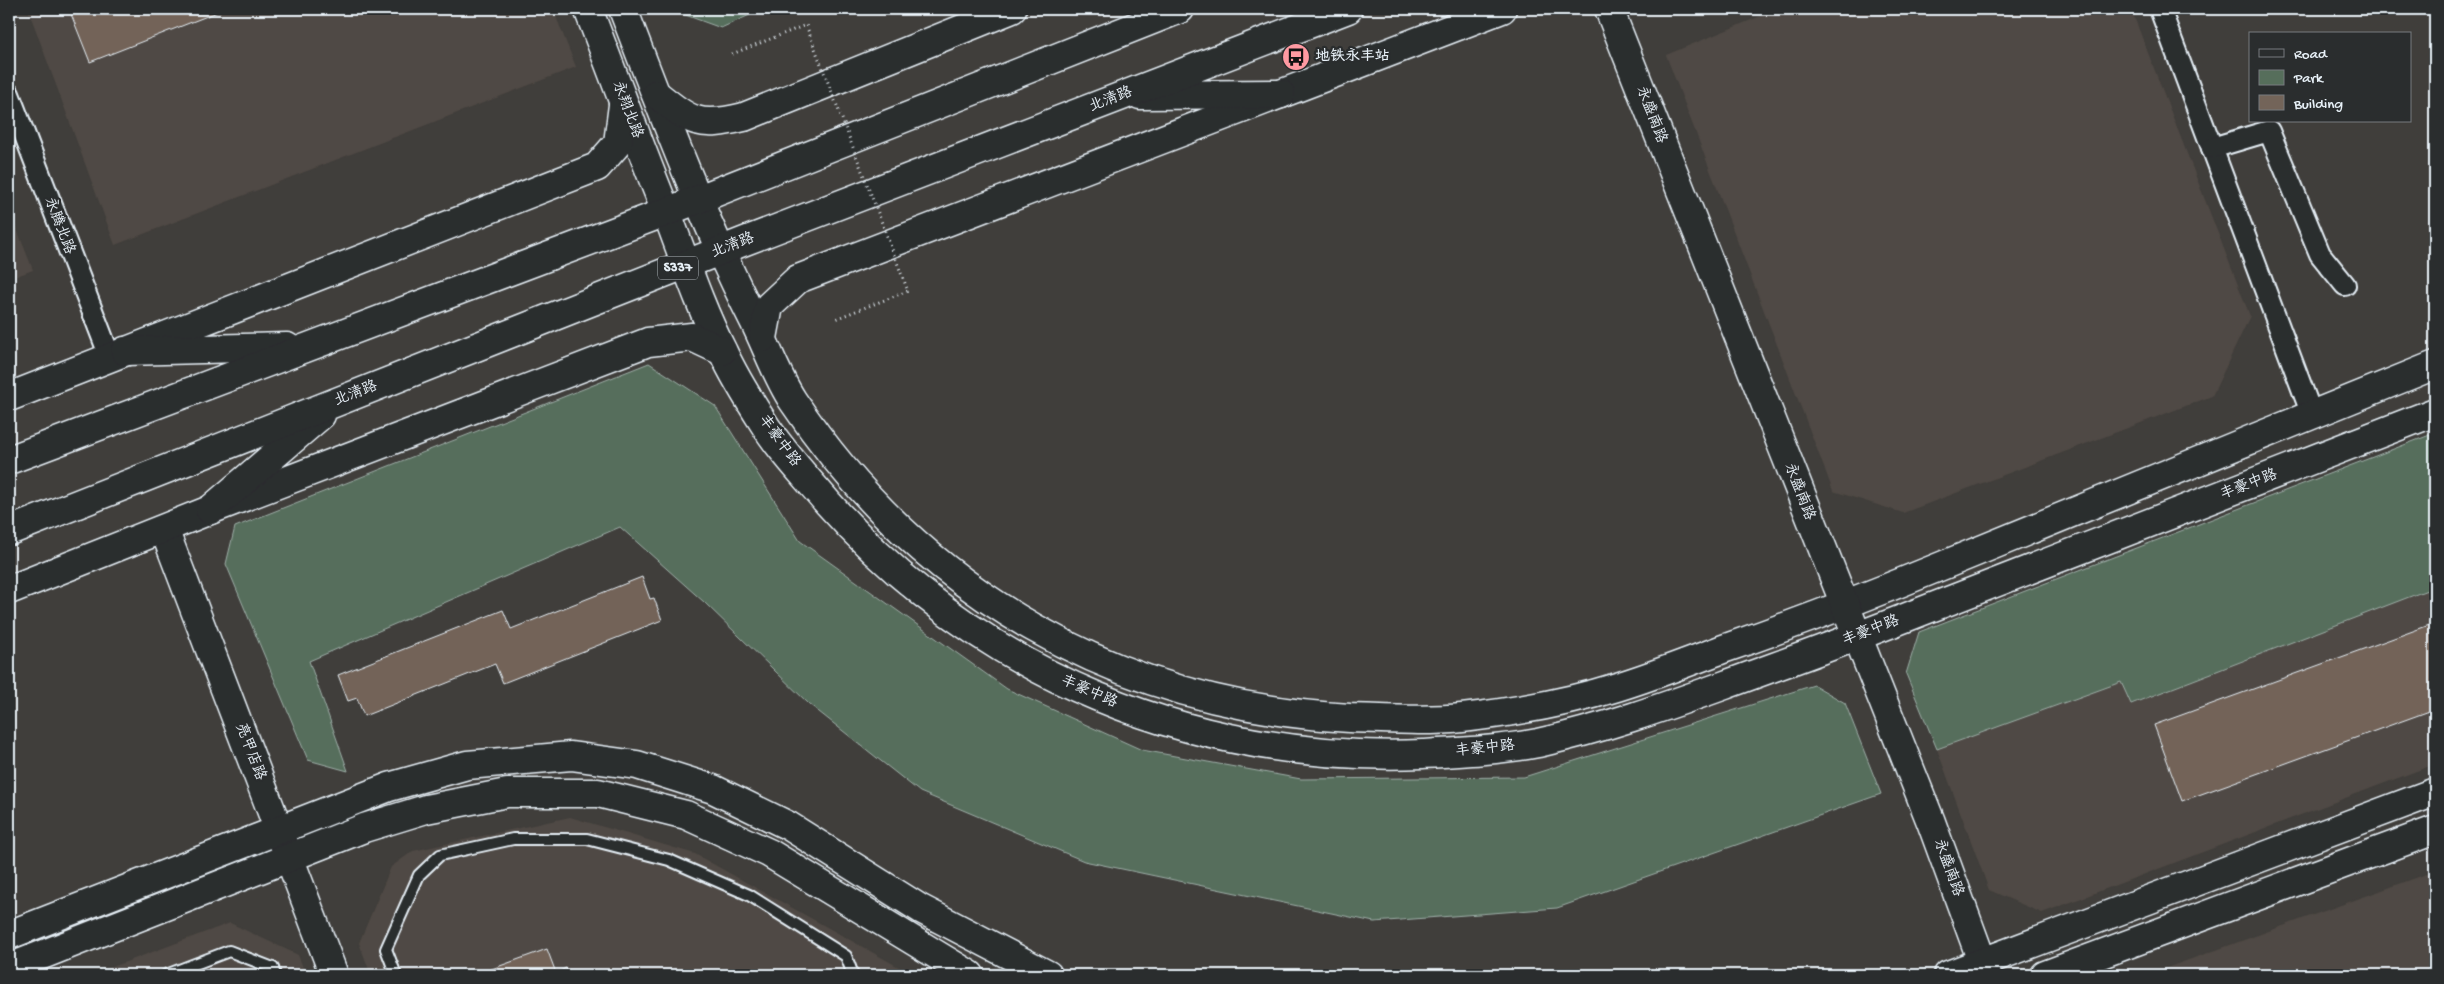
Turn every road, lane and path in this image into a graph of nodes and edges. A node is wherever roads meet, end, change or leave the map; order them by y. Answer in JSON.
{"nodes":[{"id":1,"x":588,"y":9,"type":"edge"},
{"id":2,"x":623,"y":9,"type":"edge"},
{"id":3,"x":1012,"y":9,"type":"edge"},
{"id":4,"x":1123,"y":9,"type":"edge"},
{"id":5,"x":1180,"y":9,"type":"edge"},
{"id":6,"x":1348,"y":9,"type":"edge"},
{"id":7,"x":1502,"y":9,"type":"edge"},
{"id":8,"x":1609,"y":9,"type":"edge"},
{"id":9,"x":2160,"y":9,"type":"edge"},
{"id":10,"x":1082,"y":47,"type":"junction"},
{"id":11,"x":732,"y":54,"type":"dead end"},
{"id":12,"x":656,"y":93,"type":"junction"},
{"id":13,"x":9,"y":94,"type":"edge"},
{"id":14,"x":1281,"y":94,"type":"junction"},
{"id":15,"x":1124,"y":95,"type":"junction"},
{"id":16,"x":624,"y":101,"type":"junction"},
{"id":17,"x":2212,"y":148,"type":"junction"},
{"id":18,"x":699,"y":198,"type":"junction"},
{"id":19,"x":666,"y":212,"type":"junction"},
{"id":20,"x":719,"y":251,"type":"junction"},
{"id":21,"x":686,"y":264,"type":"junction"},
{"id":22,"x":2345,"y":285,"type":"dead end"},
{"id":23,"x":835,"y":319,"type":"dead end"},
{"id":24,"x":763,"y":338,"type":"junction"},
{"id":25,"x":308,"y":346,"type":"junction"},
{"id":26,"x":722,"y":351,"type":"junction"},
{"id":27,"x":117,"y":354,"type":"junction"},
{"id":28,"x":2435,"y":365,"type":"edge"},
{"id":29,"x":9,"y":397,"type":"edge"},
{"id":30,"x":338,"y":402,"type":"junction"},
{"id":31,"x":2435,"y":412,"type":"edge"},
{"id":32,"x":2312,"y":415,"type":"junction"},
{"id":33,"x":9,"y":460,"type":"edge"},
{"id":34,"x":210,"y":510,"type":"junction"},
{"id":35,"x":164,"y":529,"type":"junction"},
{"id":36,"x":9,"y":531,"type":"edge"},
{"id":37,"x":9,"y":590,"type":"edge"},
{"id":38,"x":1844,"y":606,"type":"junction"},
{"id":39,"x":1856,"y":637,"type":"junction"},
{"id":40,"x":2435,"y":792,"type":"edge"},
{"id":41,"x":280,"y":829,"type":"junction"},
{"id":42,"x":2435,"y":830,"type":"edge"},
{"id":43,"x":291,"y":858,"type":"junction"},
{"id":44,"x":9,"y":935,"type":"edge"},
{"id":45,"x":9,"y":968,"type":"edge"},
{"id":46,"x":1985,"y":969,"type":"edge"},
{"id":47,"x":166,"y":975,"type":"edge"},
{"id":48,"x":275,"y":975,"type":"edge"},
{"id":49,"x":334,"y":975,"type":"edge"},
{"id":50,"x":396,"y":975,"type":"edge"},
{"id":51,"x":853,"y":975,"type":"edge"},
{"id":52,"x":970,"y":975,"type":"edge"},
{"id":53,"x":1048,"y":975,"type":"edge"},
{"id":54,"x":1948,"y":975,"type":"edge"},
{"id":55,"x":2045,"y":975,"type":"edge"}],
"edges":[{"from":1,"to":16,"type":"street","name":"永翔北路"},
{"from":2,"to":12,"type":"street"},
{"from":3,"to":12,"type":"street"},
{"from":4,"to":10,"type":"street"},
{"from":5,"to":10,"type":"street"},
{"from":6,"to":15,"type":"street","name":"北清路","number":"S337"},
{"from":7,"to":14,"type":"street"},
{"from":8,"to":38,"type":"street","name":"永盛南路"},
{"from":9,"to":17,"type":"street"},
{"from":10,"to":18,"type":"street"},
{"from":11,"to":23,"type":"path","bridge":true},
{"from":12,"to":18,"type":"street"},
{"from":13,"to":27,"type":"street","name":"永腾北路"},
{"from":14,"to":15,"type":"street"},
{"from":14,"to":24,"type":"street"},
{"from":15,"to":20,"type":"street","name":"北清路","number":"S337"},
{"from":16,"to":19,"type":"street","name":"永翔北路"},
{"from":16,"to":27,"type":"street"},
{"from":17,"to":22,"type":"street"},
{"from":17,"to":32,"type":"street"},
{"from":18,"to":19,"type":"street"},
{"from":18,"to":20,"type":"street"},
{"from":19,"to":21,"type":"street","name":"永翔北路"},
{"from":19,"to":25,"type":"street"},
{"from":20,"to":21,"type":"street","name":"北清路","number":"S337"},
{"from":20,"to":24,"type":"street"},
{"from":21,"to":26,"type":"street","name":"丰豪中路"},
{"from":21,"to":30,"type":"street","name":"北清路","number":"S337"},
{"from":24,"to":38,"type":"street"},
{"from":25,"to":27,"type":"street"},
{"from":25,"to":33,"type":"street"},
{"from":26,"to":34,"type":"street"},
{"from":26,"to":39,"type":"street","name":"丰豪中路"},
{"from":27,"to":29,"type":"street"},
{"from":28,"to":32,"type":"street"},
{"from":30,"to":34,"type":"street"},
{"from":30,"to":36,"type":"street","name":"北清路","number":"S337"},
{"from":31,"to":39,"type":"street","name":"丰豪中路"},
{"from":32,"to":38,"type":"street"},
{"from":34,"to":35,"type":"street"},
{"from":35,"to":37,"type":"street"},
{"from":35,"to":41,"type":"street","name":"亮甲店路"},
{"from":38,"to":39,"type":"street","name":"永盛南路"},
{"from":39,"to":46,"type":"street","name":"永盛南路"},
{"from":40,"to":46,"type":"street"},
{"from":41,"to":43,"type":"street","name":"亮甲店路"},
{"from":41,"to":44,"type":"street"},
{"from":41,"to":53,"type":"street"},
{"from":42,"to":55,"type":"street"},
{"from":43,"to":45,"type":"street"},
{"from":43,"to":49,"type":"street","name":"亮甲店路"},
{"from":43,"to":52,"type":"street"},
{"from":46,"to":54,"type":"street"},
{"from":47,"to":48,"type":"lane"},
{"from":50,"to":51,"type":"lane"}]}
